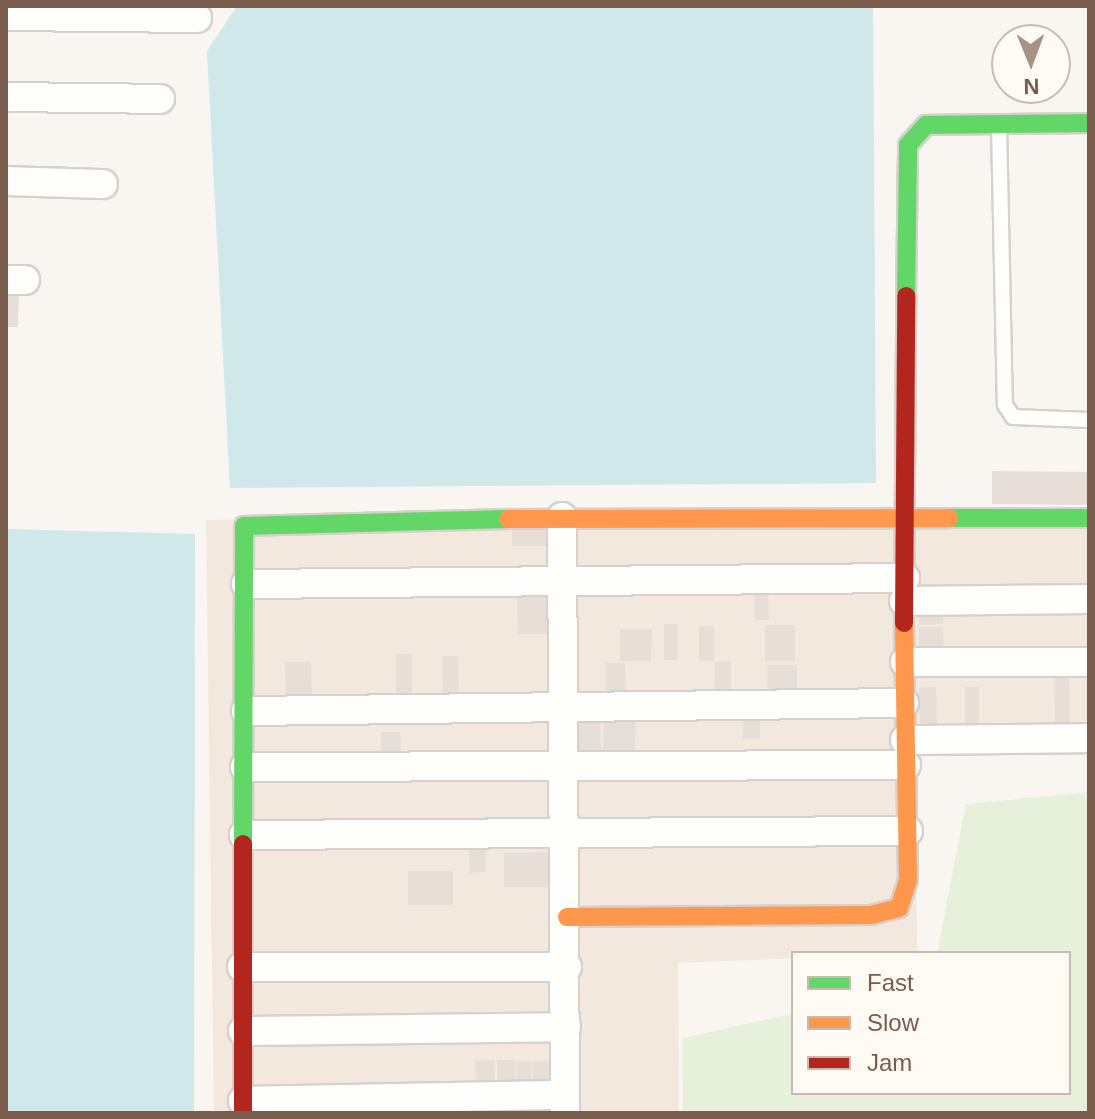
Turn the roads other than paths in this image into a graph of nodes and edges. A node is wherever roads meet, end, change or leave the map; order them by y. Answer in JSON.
{"nodes":[{"id":1,"x":6,"y":16,"type":"edge"},
{"id":2,"x":197,"y":18,"type":"dead end"},
{"id":3,"x":6,"y":97,"type":"edge"},
{"id":4,"x":160,"y":99,"type":"dead end"},
{"id":5,"x":999,"y":123,"type":"junction"},
{"id":6,"x":1089,"y":123,"type":"edge"},
{"id":7,"x":6,"y":181,"type":"edge"},
{"id":8,"x":103,"y":184,"type":"dead end"},
{"id":9,"x":1089,"y":420,"type":"edge"},
{"id":10,"x":562,"y":517,"type":"junction"},
{"id":11,"x":1089,"y":518,"type":"edge"},
{"id":12,"x":902,"y":521,"type":"junction"},
{"id":13,"x":246,"y":584,"type":"junction"},
{"id":14,"x":562,"y":584,"type":"junction"},
{"id":15,"x":904,"y":589,"type":"junction"},
{"id":16,"x":1089,"y":599,"type":"edge"},
{"id":17,"x":905,"y":662,"type":"junction"},
{"id":18,"x":1089,"y":662,"type":"edge"},
{"id":19,"x":562,"y":703,"type":"junction"},
{"id":20,"x":904,"y":703,"type":"junction"},
{"id":21,"x":246,"y":711,"type":"junction"},
{"id":22,"x":1089,"y":738,"type":"edge"},
{"id":23,"x":906,"y":752,"type":"junction"},
{"id":24,"x":245,"y":767,"type":"junction"},
{"id":25,"x":563,"y":771,"type":"junction"},
{"id":26,"x":563,"y":829,"type":"junction"},
{"id":27,"x":908,"y":831,"type":"junction"},
{"id":28,"x":244,"y":835,"type":"junction"},
{"id":29,"x":567,"y":917,"type":"junction"},
{"id":30,"x":242,"y":967,"type":"junction"},
{"id":31,"x":567,"y":967,"type":"junction"},
{"id":32,"x":566,"y":1027,"type":"junction"},
{"id":33,"x":243,"y":1031,"type":"junction"},
{"id":34,"x":565,"y":1104,"type":"edge"},
{"id":35,"x":243,"y":1107,"type":"edge"}],
"edges":[{"from":1,"to":2,"type":"street"},
{"from":3,"to":4,"type":"street"},
{"from":5,"to":6,"type":"street"},
{"from":5,"to":9,"type":"lane"},
{"from":5,"to":12,"type":"street"},
{"from":7,"to":8,"type":"street"},
{"from":10,"to":12,"type":"street"},
{"from":10,"to":13,"type":"street"},
{"from":10,"to":14,"type":"street"},
{"from":11,"to":12,"type":"street"},
{"from":12,"to":15,"type":"street"},
{"from":13,"to":14,"type":"street"},
{"from":13,"to":21,"type":"street"},
{"from":14,"to":15,"type":"street"},
{"from":14,"to":19,"type":"street"},
{"from":15,"to":16,"type":"street"},
{"from":15,"to":17,"type":"street"},
{"from":17,"to":18,"type":"street"},
{"from":17,"to":20,"type":"street"},
{"from":19,"to":20,"type":"street"},
{"from":19,"to":21,"type":"street"},
{"from":19,"to":25,"type":"street"},
{"from":20,"to":23,"type":"street"},
{"from":21,"to":24,"type":"street"},
{"from":22,"to":23,"type":"street"},
{"from":23,"to":25,"type":"street"},
{"from":23,"to":27,"type":"street"},
{"from":24,"to":25,"type":"street"},
{"from":24,"to":28,"type":"street"},
{"from":25,"to":26,"type":"street"},
{"from":26,"to":27,"type":"street"},
{"from":26,"to":28,"type":"street"},
{"from":26,"to":29,"type":"street"},
{"from":27,"to":29,"type":"street"},
{"from":28,"to":30,"type":"street"},
{"from":29,"to":31,"type":"street"},
{"from":30,"to":31,"type":"street"},
{"from":30,"to":33,"type":"street"},
{"from":31,"to":32,"type":"street"},
{"from":32,"to":33,"type":"street"},
{"from":32,"to":34,"type":"street"},
{"from":33,"to":35,"type":"street"},
{"from":34,"to":35,"type":"street"}]}
